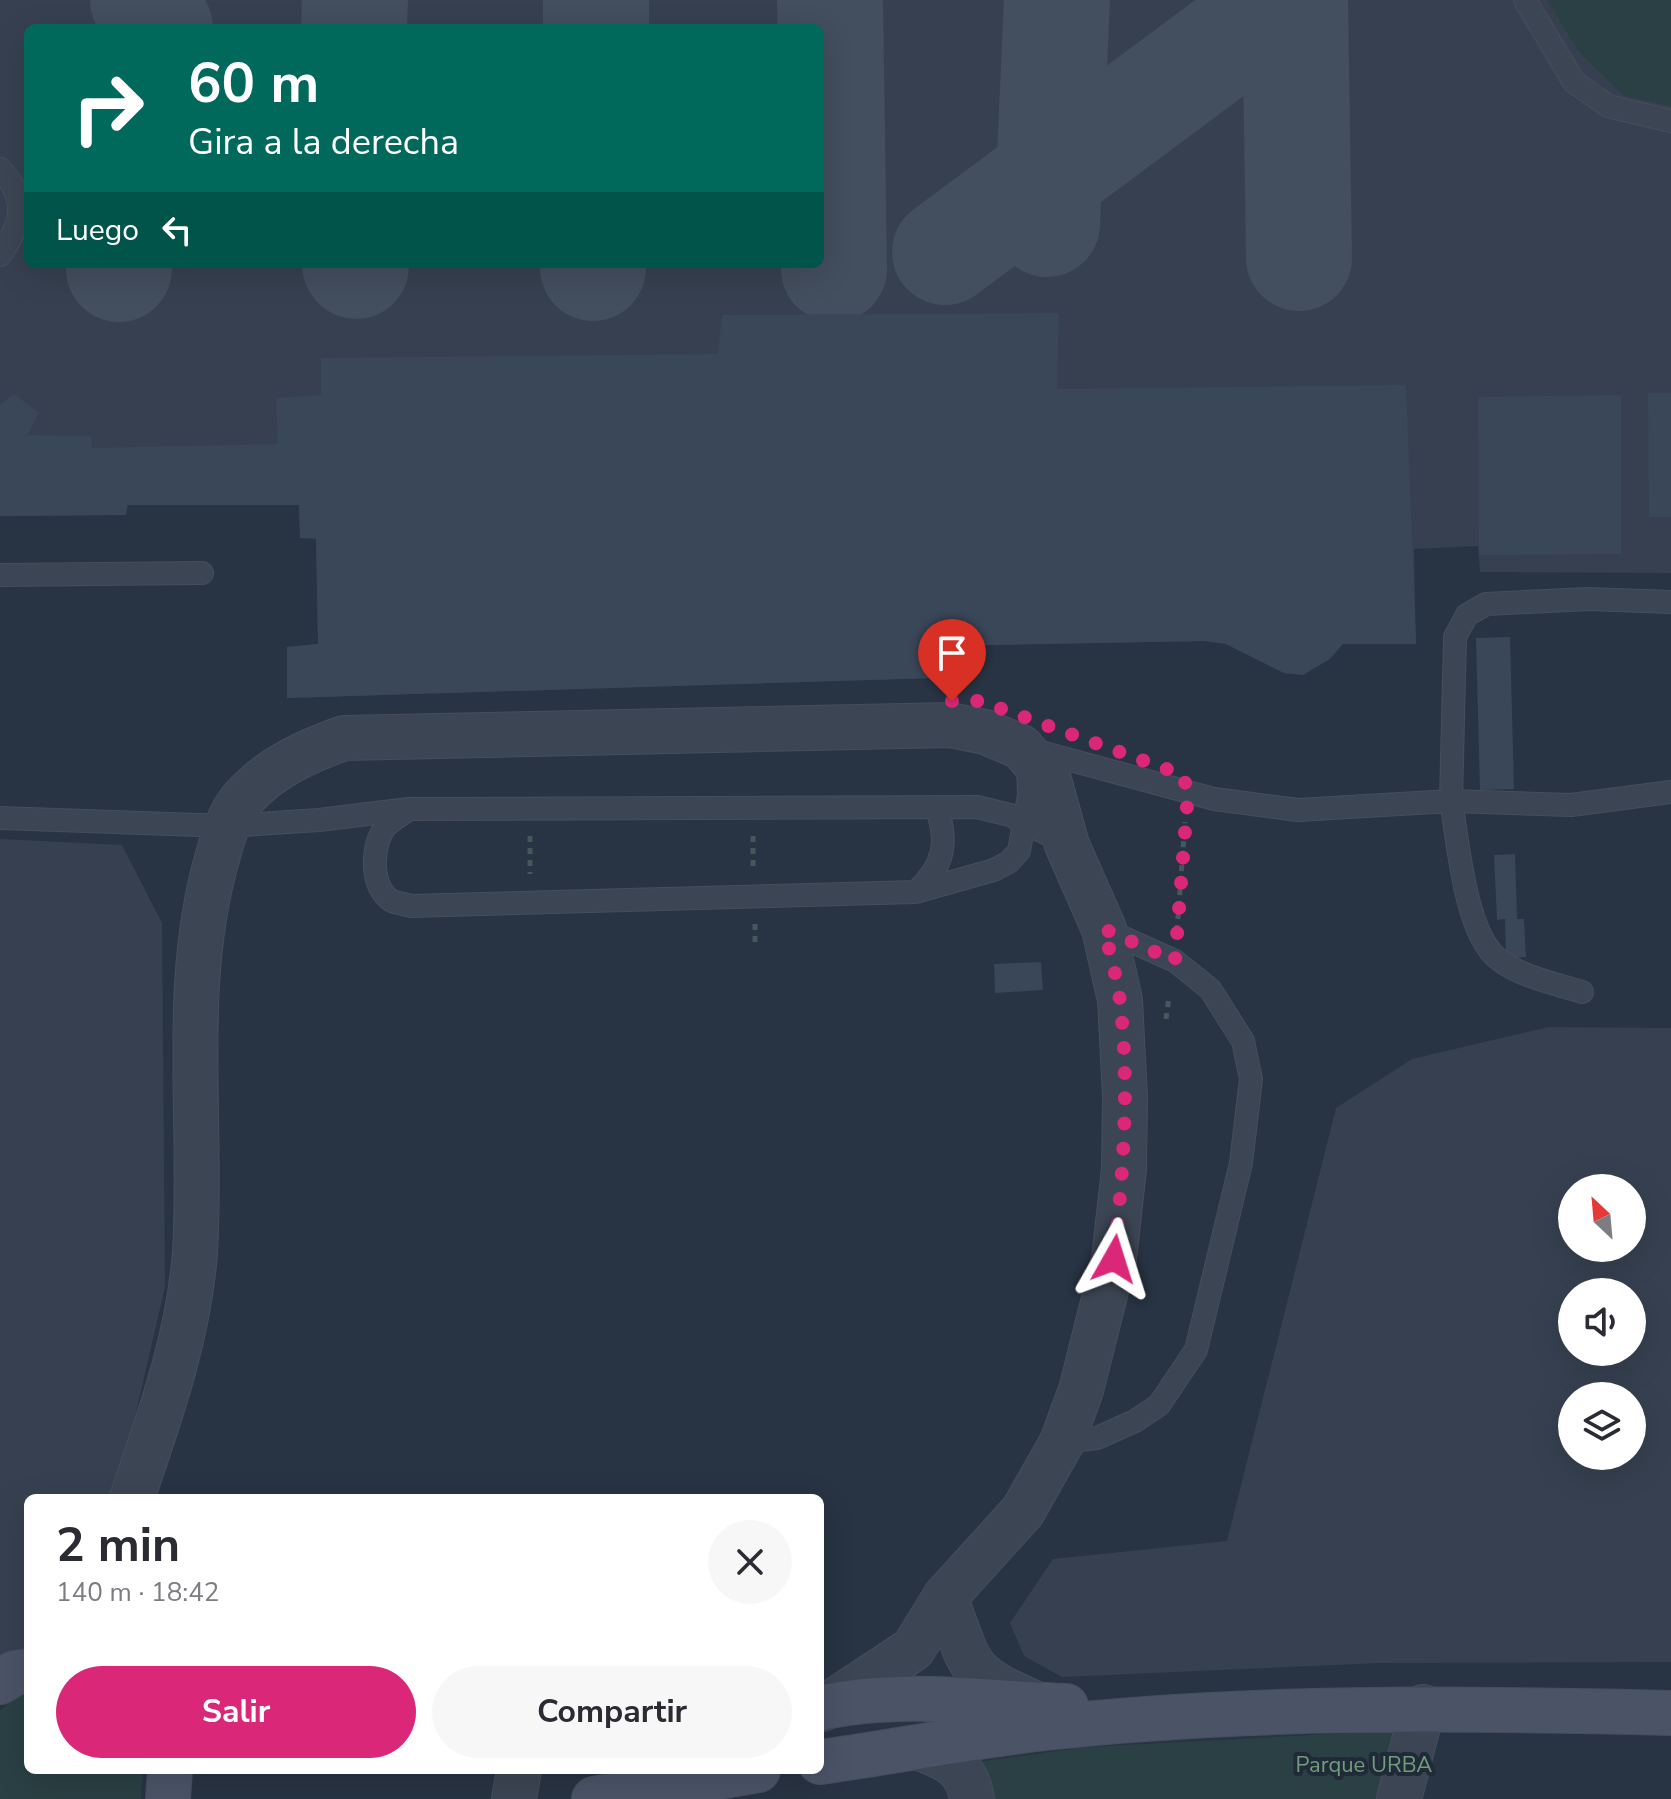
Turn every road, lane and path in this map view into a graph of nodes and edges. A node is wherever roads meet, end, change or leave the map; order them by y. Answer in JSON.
{"nodes":[{"id":1,"x":1525,"y":0,"type":"edge"},
{"id":2,"x":1671,"y":121,"type":"edge"},
{"id":3,"x":0,"y":169,"type":"edge"},
{"id":4,"x":0,"y":255,"type":"edge"},
{"id":5,"x":202,"y":573,"type":"dead end"},
{"id":6,"x":0,"y":575,"type":"edge"},
{"id":7,"x":1671,"y":602,"type":"edge"},
{"id":8,"x":1021,"y":747,"type":"junction"},
{"id":9,"x":1671,"y":792,"type":"edge"},
{"id":10,"x":1188,"y":793,"type":"junction"},
{"id":11,"x":1451,"y":801,"type":"junction"},
{"id":12,"x":936,"y":807,"type":"junction"},
{"id":13,"x":409,"y":809,"type":"junction"},
{"id":14,"x":0,"y":818,"type":"edge"},
{"id":15,"x":1025,"y":821,"type":"junction"},
{"id":16,"x":227,"y":826,"type":"junction"},
{"id":17,"x":1067,"y":845,"type":"junction"},
{"id":18,"x":916,"y":892,"type":"junction"},
{"id":19,"x":1104,"y":929,"type":"junction"},
{"id":20,"x":1175,"y":961,"type":"junction"},
{"id":21,"x":1582,"y":992,"type":"dead end"},
{"id":22,"x":1164,"y":1035,"type":"dead end"},
{"id":23,"x":1062,"y":1442,"type":"junction"},
{"id":24,"x":133,"y":1494,"type":"edge"},
{"id":25,"x":945,"y":1597,"type":"junction"},
{"id":26,"x":24,"y":1672,"type":"edge"},
{"id":27,"x":0,"y":1682,"type":"edge"},
{"id":28,"x":1038,"y":1705,"type":"junction"},
{"id":29,"x":1423,"y":1707,"type":"junction"},
{"id":30,"x":824,"y":1708,"type":"edge"},
{"id":31,"x":824,"y":1709,"type":"edge"},
{"id":32,"x":1671,"y":1713,"type":"edge"},
{"id":33,"x":1252,"y":1714,"type":"junction"},
{"id":34,"x":920,"y":1748,"type":"junction"},
{"id":35,"x":824,"y":1761,"type":"edge"},
{"id":36,"x":170,"y":1774,"type":"edge"},
{"id":37,"x":518,"y":1774,"type":"edge"},
{"id":38,"x":700,"y":1776,"type":"edge"},
{"id":39,"x":168,"y":1799,"type":"edge"},
{"id":40,"x":514,"y":1799,"type":"edge"},
{"id":41,"x":594,"y":1799,"type":"edge"},
{"id":42,"x":972,"y":1799,"type":"edge"},
{"id":43,"x":1399,"y":1799,"type":"edge"}],
"edges":[{"from":1,"to":2,"type":"lane"},
{"from":3,"to":4,"type":"lane"},
{"from":5,"to":6,"type":"lane"},
{"from":7,"to":11,"type":"lane"},
{"from":8,"to":10,"type":"lane"},
{"from":8,"to":15,"type":"lane"},
{"from":8,"to":16,"type":"street"},
{"from":8,"to":17,"type":"street"},
{"from":9,"to":11,"type":"lane"},
{"from":10,"to":11,"type":"lane"},
{"from":10,"to":20,"type":"path"},
{"from":11,"to":21,"type":"lane"},
{"from":12,"to":13,"type":"lane"},
{"from":12,"to":15,"type":"lane"},
{"from":12,"to":18,"type":"lane"},
{"from":13,"to":16,"type":"lane"},
{"from":13,"to":18,"type":"lane"},
{"from":14,"to":16,"type":"lane"},
{"from":15,"to":17,"type":"lane"},
{"from":15,"to":18,"type":"lane"},
{"from":16,"to":24,"type":"street"},
{"from":17,"to":19,"type":"street"},
{"from":19,"to":20,"type":"lane"},
{"from":19,"to":23,"type":"street"},
{"from":20,"to":22,"type":"path"},
{"from":20,"to":23,"type":"lane"},
{"from":23,"to":25,"type":"street"},
{"from":25,"to":28,"type":"street"},
{"from":25,"to":30,"type":"street"},
{"from":26,"to":27,"type":"main road"},
{"from":28,"to":31,"type":"main road"},
{"from":28,"to":33,"type":"main road"},
{"from":29,"to":32,"type":"main road"},
{"from":29,"to":33,"type":"main road"},
{"from":29,"to":43,"type":"street"},
{"from":33,"to":34,"type":"main road"},
{"from":34,"to":35,"type":"main road"},
{"from":34,"to":42,"type":"street"},
{"from":36,"to":39,"type":"main road"},
{"from":37,"to":40,"type":"street"},
{"from":38,"to":41,"type":"main road"}]}
